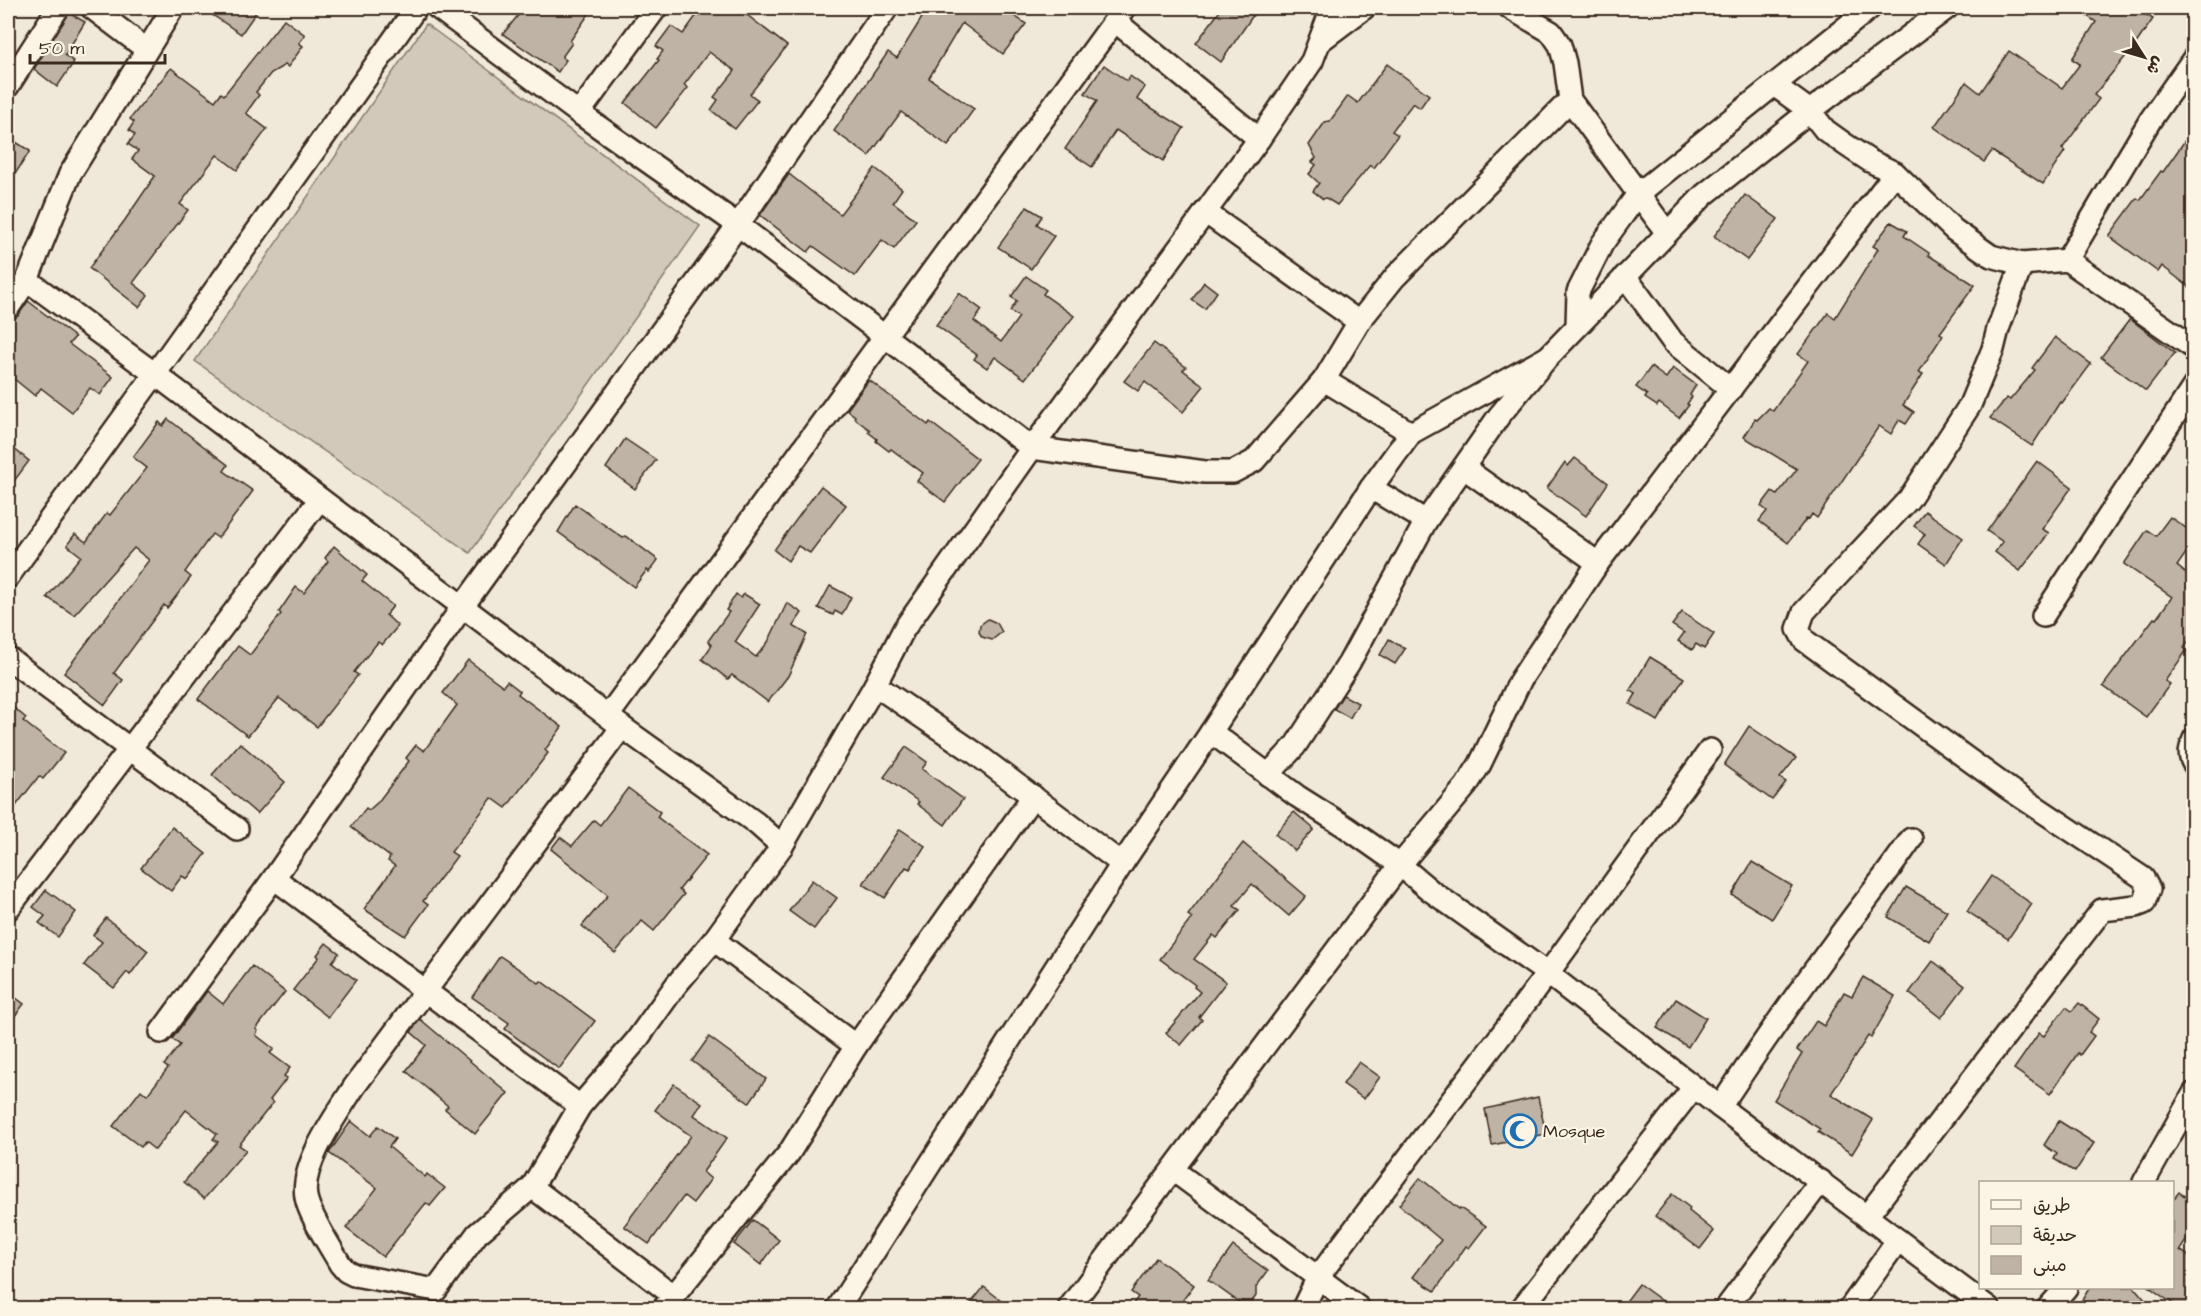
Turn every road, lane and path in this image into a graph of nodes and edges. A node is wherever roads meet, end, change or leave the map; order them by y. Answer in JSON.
{"nodes":[{"id":1,"x":58,"y":8,"type":"edge"},
{"id":2,"x":92,"y":8,"type":"edge"},
{"id":3,"x":173,"y":8,"type":"edge"},
{"id":4,"x":416,"y":8,"type":"edge"},
{"id":5,"x":438,"y":8,"type":"edge"},
{"id":6,"x":656,"y":8,"type":"edge"},
{"id":7,"x":887,"y":8,"type":"edge"},
{"id":8,"x":1332,"y":8,"type":"edge"},
{"id":9,"x":1364,"y":8,"type":"edge"},
{"id":10,"x":1513,"y":8,"type":"edge"},
{"id":11,"x":1870,"y":8,"type":"edge"},
{"id":12,"x":1947,"y":8,"type":"edge"},
{"id":13,"x":1119,"y":14,"type":"edge"},
{"id":14,"x":1320,"y":41,"type":"junction"},
{"id":15,"x":146,"y":49,"type":"junction"},
{"id":16,"x":2193,"y":58,"type":"edge"},
{"id":17,"x":1774,"y":85,"type":"junction"},
{"id":18,"x":8,"y":86,"type":"edge"},
{"id":19,"x":1570,"y":100,"type":"junction"},
{"id":20,"x":1810,"y":111,"type":"junction"},
{"id":21,"x":579,"y":112,"type":"junction"},
{"id":22,"x":1260,"y":139,"type":"junction"},
{"id":23,"x":1895,"y":173,"type":"junction"},
{"id":24,"x":1638,"y":194,"type":"junction"},
{"id":25,"x":1205,"y":212,"type":"junction"},
{"id":26,"x":738,"y":225,"type":"junction"},
{"id":27,"x":1667,"y":233,"type":"junction"},
{"id":28,"x":2067,"y":260,"type":"junction"},
{"id":29,"x":2022,"y":264,"type":"junction"},
{"id":30,"x":1625,"y":276,"type":"junction"},
{"id":31,"x":27,"y":280,"type":"junction"},
{"id":32,"x":8,"y":308,"type":"edge"},
{"id":33,"x":1359,"y":322,"type":"junction"},
{"id":34,"x":1578,"y":326,"type":"junction"},
{"id":35,"x":884,"y":337,"type":"junction"},
{"id":36,"x":2193,"y":348,"type":"edge"},
{"id":37,"x":1548,"y":357,"type":"junction"},
{"id":38,"x":156,"y":374,"type":"junction"},
{"id":39,"x":1324,"y":380,"type":"junction"},
{"id":40,"x":2193,"y":386,"type":"edge"},
{"id":41,"x":1731,"y":389,"type":"junction"},
{"id":42,"x":1411,"y":433,"type":"junction"},
{"id":43,"x":1032,"y":448,"type":"junction"},
{"id":44,"x":1464,"y":468,"type":"junction"},
{"id":45,"x":1371,"y":488,"type":"junction"},
{"id":46,"x":320,"y":499,"type":"junction"},
{"id":47,"x":1426,"y":521,"type":"junction"},
{"id":48,"x":1598,"y":563,"type":"junction"},
{"id":49,"x":8,"y":577,"type":"edge"},
{"id":50,"x":463,"y":606,"type":"junction"},
{"id":51,"x":2043,"y":616,"type":"dead end"},
{"id":52,"x":8,"y":658,"type":"edge"},
{"id":53,"x":875,"y":685,"type":"junction"},
{"id":54,"x":615,"y":722,"type":"junction"},
{"id":55,"x":1211,"y":732,"type":"junction"},
{"id":56,"x":2193,"y":739,"type":"edge"},
{"id":57,"x":129,"y":748,"type":"junction"},
{"id":58,"x":1710,"y":750,"type":"dead end"},
{"id":59,"x":2193,"y":764,"type":"edge"},
{"id":60,"x":1268,"y":775,"type":"junction"},
{"id":61,"x":1033,"y":796,"type":"junction"},
{"id":62,"x":237,"y":829,"type":"dead end"},
{"id":63,"x":1911,"y":839,"type":"dead end"},
{"id":64,"x":782,"y":846,"type":"junction"},
{"id":65,"x":1122,"y":864,"type":"junction"},
{"id":66,"x":1400,"y":865,"type":"junction"},
{"id":67,"x":274,"y":878,"type":"junction"},
{"id":68,"x":8,"y":909,"type":"edge"},
{"id":69,"x":714,"y":940,"type":"junction"},
{"id":70,"x":1547,"y":974,"type":"junction"},
{"id":71,"x":426,"y":991,"type":"junction"},
{"id":72,"x":161,"y":1032,"type":"dead end"},
{"id":73,"x":856,"y":1046,"type":"junction"},
{"id":74,"x":1694,"y":1087,"type":"junction"},
{"id":75,"x":2193,"y":1093,"type":"edge"},
{"id":76,"x":580,"y":1106,"type":"junction"},
{"id":77,"x":1720,"y":1107,"type":"junction"},
{"id":78,"x":1173,"y":1170,"type":"junction"},
{"id":79,"x":1821,"y":1181,"type":"junction"},
{"id":80,"x":2145,"y":1181,"type":"edge"},
{"id":81,"x":532,"y":1187,"type":"junction"},
{"id":82,"x":1867,"y":1216,"type":"junction"},
{"id":83,"x":1898,"y":1240,"type":"junction"},
{"id":84,"x":1318,"y":1277,"type":"junction"},
{"id":85,"x":2064,"y":1289,"type":"edge"},
{"id":86,"x":669,"y":1302,"type":"edge"},
{"id":87,"x":838,"y":1308,"type":"edge"},
{"id":88,"x":1069,"y":1308,"type":"edge"},
{"id":89,"x":1303,"y":1308,"type":"edge"},
{"id":90,"x":1359,"y":1308,"type":"edge"},
{"id":91,"x":1522,"y":1308,"type":"edge"},
{"id":92,"x":1726,"y":1308,"type":"edge"},
{"id":93,"x":1850,"y":1308,"type":"edge"},
{"id":94,"x":1989,"y":1308,"type":"edge"},
{"id":95,"x":2048,"y":1308,"type":"edge"}],
"edges":[{"from":1,"to":18,"type":"street"},
{"from":2,"to":15,"type":"street"},
{"from":3,"to":15,"type":"street"},
{"from":4,"to":38,"type":"street"},
{"from":5,"to":21,"type":"street"},
{"from":6,"to":21,"type":"street"},
{"from":7,"to":26,"type":"street"},
{"from":8,"to":14,"type":"street"},
{"from":9,"to":14,"type":"street"},
{"from":10,"to":19,"type":"street"},
{"from":11,"to":17,"type":"street"},
{"from":12,"to":20,"type":"street"},
{"from":13,"to":22,"type":"street"},
{"from":13,"to":35,"type":"street"},
{"from":14,"to":22,"type":"street"},
{"from":15,"to":31,"type":"street"},
{"from":16,"to":28,"type":"street"},
{"from":17,"to":20,"type":"street"},
{"from":17,"to":24,"type":"street"},
{"from":19,"to":24,"type":"street"},
{"from":19,"to":33,"type":"street"},
{"from":20,"to":23,"type":"street"},
{"from":20,"to":27,"type":"street"},
{"from":21,"to":26,"type":"street"},
{"from":22,"to":25,"type":"street"},
{"from":23,"to":29,"type":"street"},
{"from":23,"to":41,"type":"street"},
{"from":24,"to":27,"type":"street"},
{"from":24,"to":34,"type":"street"},
{"from":25,"to":33,"type":"street"},
{"from":25,"to":43,"type":"street"},
{"from":26,"to":35,"type":"street"},
{"from":26,"to":50,"type":"street"},
{"from":27,"to":30,"type":"street"},
{"from":28,"to":29,"type":"street"},
{"from":28,"to":36,"type":"street"},
{"from":29,"to":82,"type":"street"},
{"from":30,"to":34,"type":"street"},
{"from":30,"to":41,"type":"street"},
{"from":31,"to":32,"type":"street"},
{"from":31,"to":38,"type":"street"},
{"from":33,"to":39,"type":"street"},
{"from":34,"to":37,"type":"street"},
{"from":35,"to":43,"type":"street"},
{"from":35,"to":54,"type":"street"},
{"from":37,"to":42,"type":"street"},
{"from":37,"to":44,"type":"street"},
{"from":38,"to":46,"type":"street"},
{"from":38,"to":49,"type":"street"},
{"from":39,"to":42,"type":"street"},
{"from":39,"to":43,"type":"street"},
{"from":40,"to":51,"type":"street"},
{"from":41,"to":48,"type":"street"},
{"from":42,"to":45,"type":"street"},
{"from":43,"to":53,"type":"street"},
{"from":44,"to":47,"type":"street"},
{"from":44,"to":48,"type":"street"},
{"from":45,"to":47,"type":"street"},
{"from":45,"to":55,"type":"street"},
{"from":46,"to":50,"type":"street"},
{"from":46,"to":57,"type":"street"},
{"from":47,"to":60,"type":"street"},
{"from":48,"to":66,"type":"street"},
{"from":50,"to":54,"type":"street"},
{"from":50,"to":67,"type":"street"},
{"from":52,"to":57,"type":"street"},
{"from":53,"to":61,"type":"street"},
{"from":53,"to":64,"type":"street"},
{"from":54,"to":64,"type":"street"},
{"from":54,"to":71,"type":"street"},
{"from":55,"to":60,"type":"street"},
{"from":55,"to":65,"type":"street"},
{"from":56,"to":59,"type":"street"},
{"from":57,"to":62,"type":"street"},
{"from":57,"to":68,"type":"street"},
{"from":58,"to":70,"type":"street"},
{"from":60,"to":66,"type":"street"},
{"from":61,"to":65,"type":"street"},
{"from":61,"to":73,"type":"street"},
{"from":63,"to":77,"type":"street"},
{"from":64,"to":69,"type":"street"},
{"from":65,"to":87,"type":"street"},
{"from":66,"to":70,"type":"street"},
{"from":66,"to":78,"type":"street"},
{"from":67,"to":71,"type":"street"},
{"from":67,"to":72,"type":"street"},
{"from":69,"to":73,"type":"street"},
{"from":69,"to":76,"type":"street"},
{"from":70,"to":74,"type":"street"},
{"from":70,"to":84,"type":"street"},
{"from":71,"to":76,"type":"street"},
{"from":71,"to":81,"type":"street"},
{"from":73,"to":86,"type":"street"},
{"from":74,"to":77,"type":"street"},
{"from":74,"to":91,"type":"street"},
{"from":75,"to":80,"type":"street"},
{"from":76,"to":81,"type":"street"},
{"from":77,"to":79,"type":"street"},
{"from":78,"to":84,"type":"street"},
{"from":78,"to":88,"type":"street"},
{"from":79,"to":82,"type":"street"},
{"from":79,"to":92,"type":"street"},
{"from":81,"to":86,"type":"street"},
{"from":82,"to":83,"type":"street"},
{"from":83,"to":93,"type":"street"},
{"from":83,"to":94,"type":"street"},
{"from":84,"to":89,"type":"street"},
{"from":84,"to":90,"type":"street"},
{"from":85,"to":95,"type":"street"}]}
